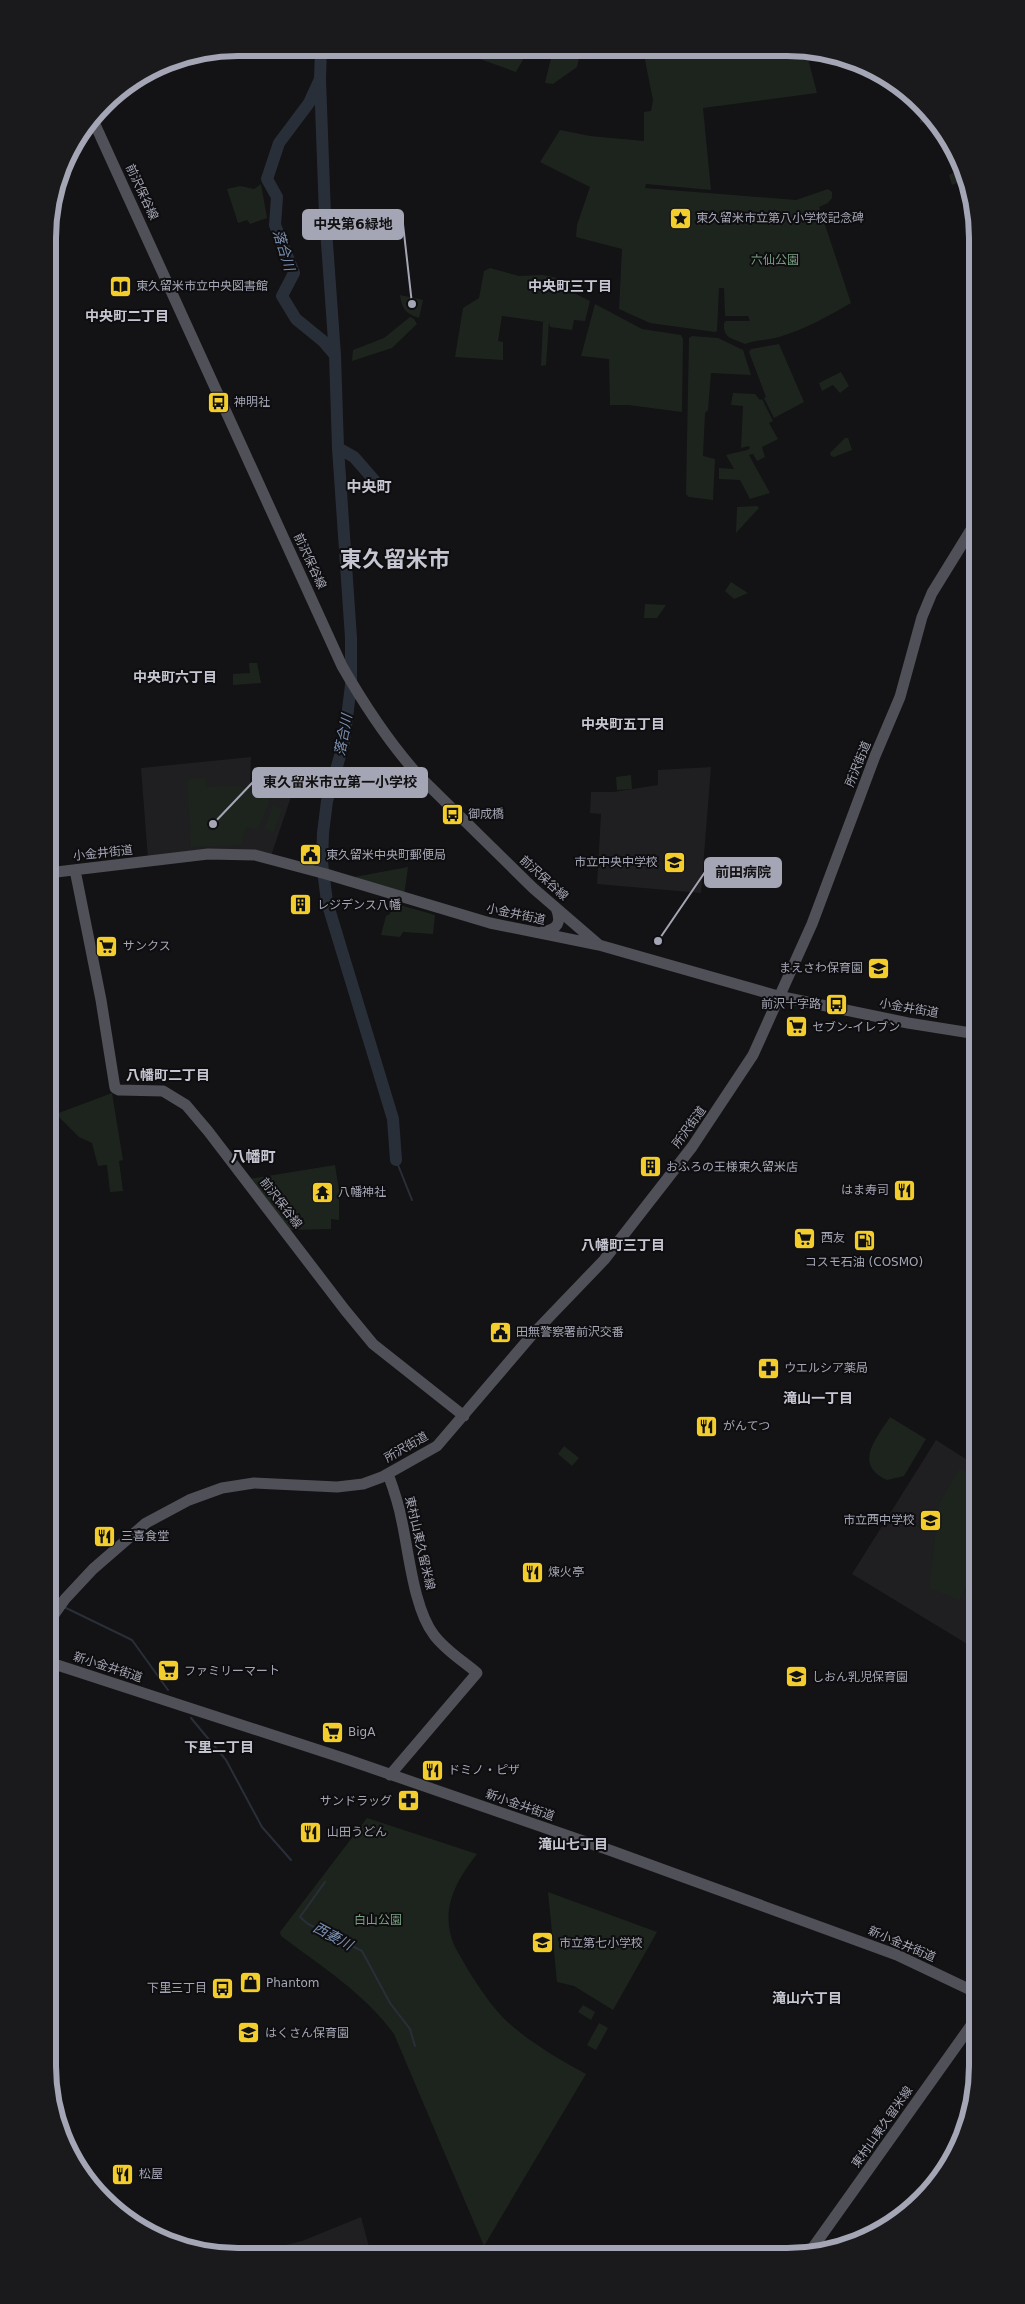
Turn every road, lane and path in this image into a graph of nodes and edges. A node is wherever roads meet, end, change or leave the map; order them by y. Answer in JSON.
{"nodes":[{"id":1,"x":96,"y":126,"type":"edge"},
{"id":2,"x":969,"y":534,"type":"edge"},
{"id":3,"x":74,"y":870,"type":"junction"},
{"id":4,"x":56,"y":872,"type":"edge"},
{"id":5,"x":555,"y":906,"type":"junction"},
{"id":6,"x":538,"y":933,"type":"junction"},
{"id":7,"x":599,"y":945,"type":"junction"},
{"id":8,"x":778,"y":996,"type":"junction"},
{"id":9,"x":969,"y":1033,"type":"edge"},
{"id":10,"x":464,"y":1416,"type":"junction"},
{"id":11,"x":388,"y":1474,"type":"junction"},
{"id":12,"x":56,"y":1613,"type":"edge"},
{"id":13,"x":56,"y":1665,"type":"edge"},
{"id":14,"x":390,"y":1775,"type":"junction"},
{"id":15,"x":969,"y":1989,"type":"edge"},
{"id":16,"x":969,"y":2028,"type":"edge"},
{"id":17,"x":815,"y":2245,"type":"edge"}],
"edges":[{"from":1,"to":5,"type":"main road","name":"前沢保谷線"},
{"from":2,"to":8,"type":"main road","name":"所沢街道"},
{"from":3,"to":4,"type":"main road","name":"小金井街道"},
{"from":3,"to":6,"type":"main road","name":"小金井街道"},
{"from":3,"to":10,"type":"main road","name":"前沢保谷線"},
{"from":5,"to":6,"type":"main road"},
{"from":5,"to":7,"type":"main road","name":"前沢保谷線"},
{"from":6,"to":7,"type":"main road","name":"小金井街道"},
{"from":7,"to":8,"type":"main road","name":"小金井街道"},
{"from":8,"to":9,"type":"main road","name":"小金井街道"},
{"from":8,"to":10,"type":"main road","name":"所沢街道"},
{"from":10,"to":11,"type":"main road","name":"所沢街道"},
{"from":11,"to":12,"type":"main road","name":"所沢街道"},
{"from":11,"to":14,"type":"main road","name":"東村山東久留米線"},
{"from":13,"to":14,"type":"main road","name":"新小金井街道"},
{"from":14,"to":15,"type":"main road","name":"新小金井街道"},
{"from":16,"to":17,"type":"main road","name":"東村山東久留米線"}]}
